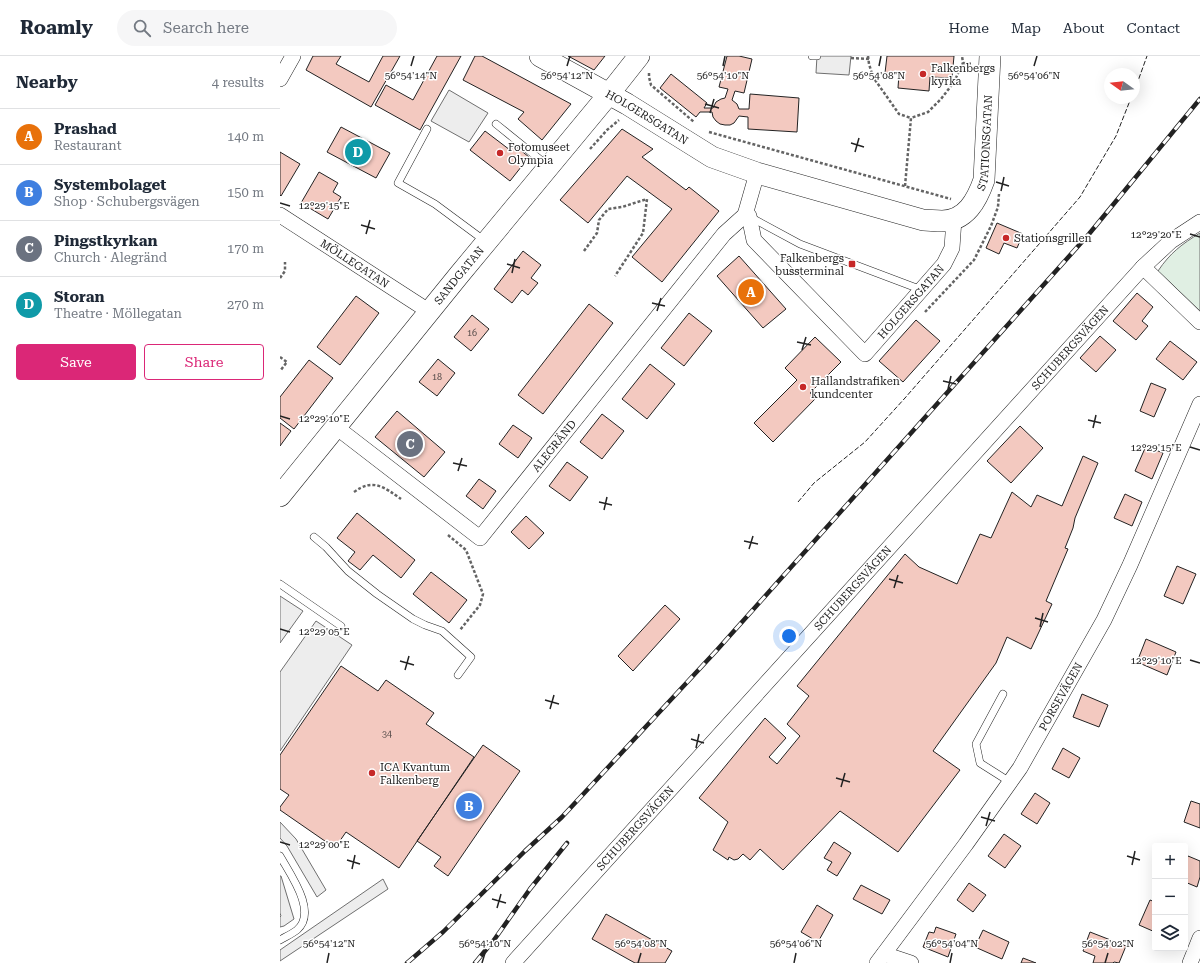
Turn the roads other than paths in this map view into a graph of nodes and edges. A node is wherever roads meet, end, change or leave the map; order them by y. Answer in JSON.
{"nodes":[{"id":1,"x":293,"y":56,"type":"edge"},
{"id":2,"x":540,"y":56,"type":"edge"},
{"id":3,"x":639,"y":56,"type":"edge"},
{"id":4,"x":812,"y":56,"type":"edge"},
{"id":5,"x":817,"y":56,"type":"edge"},
{"id":6,"x":990,"y":56,"type":"edge"},
{"id":7,"x":280,"y":79,"type":"edge"},
{"id":8,"x":609,"y":94,"type":"junction"},
{"id":9,"x":496,"y":124,"type":"dead end"},
{"id":10,"x":427,"y":129,"type":"dead end"},
{"id":11,"x":549,"y":166,"type":"junction"},
{"id":12,"x":757,"y":173,"type":"junction"},
{"id":13,"x":280,"y":215,"type":"edge"},
{"id":14,"x":747,"y":216,"type":"junction"},
{"id":15,"x":954,"y":219,"type":"junction"},
{"id":16,"x":1200,"y":222,"type":"edge"},
{"id":17,"x":486,"y":242,"type":"junction"},
{"id":18,"x":1143,"y":267,"type":"junction"},
{"id":19,"x":922,"y":290,"type":"junction"},
{"id":20,"x":430,"y":312,"type":"junction"},
{"id":21,"x":1200,"y":322,"type":"edge"},
{"id":22,"x":1200,"y":404,"type":"edge"},
{"id":23,"x":336,"y":426,"type":"junction"},
{"id":24,"x":280,"y":496,"type":"edge"},
{"id":25,"x":314,"y":537,"type":"dead end"},
{"id":26,"x":280,"y":584,"type":"edge"},
{"id":27,"x":341,"y":626,"type":"dead end"},
{"id":28,"x":458,"y":675,"type":"dead end"},
{"id":29,"x":1002,"y":694,"type":"dead end"},
{"id":30,"x":1010,"y":782,"type":"junction"},
{"id":31,"x":280,"y":856,"type":"edge"},
{"id":32,"x":1200,"y":938,"type":"edge"},
{"id":33,"x":280,"y":940,"type":"edge"},
{"id":34,"x":881,"y":958,"type":"edge"},
{"id":35,"x":513,"y":963,"type":"edge"},
{"id":36,"x":911,"y":963,"type":"edge"},
{"id":37,"x":1190,"y":963,"type":"edge"}],
"edges":[{"from":1,"to":7,"type":"street"},
{"from":2,"to":8,"type":"main road","name":"HOLGERSGATAN"},
{"from":3,"to":8,"type":"main road","name":"SANDGATAN"},
{"from":4,"to":5,"type":"lane"},
{"from":6,"to":15,"type":"main road","name":"STATIONSGATAN"},
{"from":8,"to":11,"type":"main road","name":"SANDGATAN"},
{"from":8,"to":12,"type":"main road","name":"HOLGERSGATAN"},
{"from":9,"to":11,"type":"lane"},
{"from":10,"to":17,"type":"lane"},
{"from":11,"to":17,"type":"main road","name":"SANDGATAN"},
{"from":12,"to":14,"type":"street","name":"HOLGERSGATAN"},
{"from":12,"to":15,"type":"main road","name":"HOLGERSGATAN"},
{"from":13,"to":20,"type":"street","name":"MÖLLEGATAN"},
{"from":14,"to":19,"type":"lane"},
{"from":14,"to":19,"type":"street","name":"HOLGERSGATAN"},
{"from":14,"to":23,"type":"street","name":"ALEGRÄND"},
{"from":15,"to":19,"type":"street","name":"HOLGERSGATAN"},
{"from":16,"to":18,"type":"street","name":"SCHUBERGSVÄGEN"},
{"from":17,"to":20,"type":"main road","name":"SANDGATAN"},
{"from":18,"to":21,"type":"street"},
{"from":18,"to":35,"type":"street","name":"SCHUBERGSVÄGEN"},
{"from":20,"to":23,"type":"main road","name":"SANDGATAN"},
{"from":22,"to":30,"type":"street","name":"PORSEVÄGEN"},
{"from":23,"to":24,"type":"main road","name":"SANDGATAN"},
{"from":25,"to":28,"type":"lane"},
{"from":26,"to":27,"type":"lane"},
{"from":29,"to":30,"type":"lane"},
{"from":30,"to":34,"type":"street","name":"PORSEVÄGEN"},
{"from":31,"to":33,"type":"lane"},
{"from":32,"to":37,"type":"street"},
{"from":34,"to":36,"type":"street"}]}
